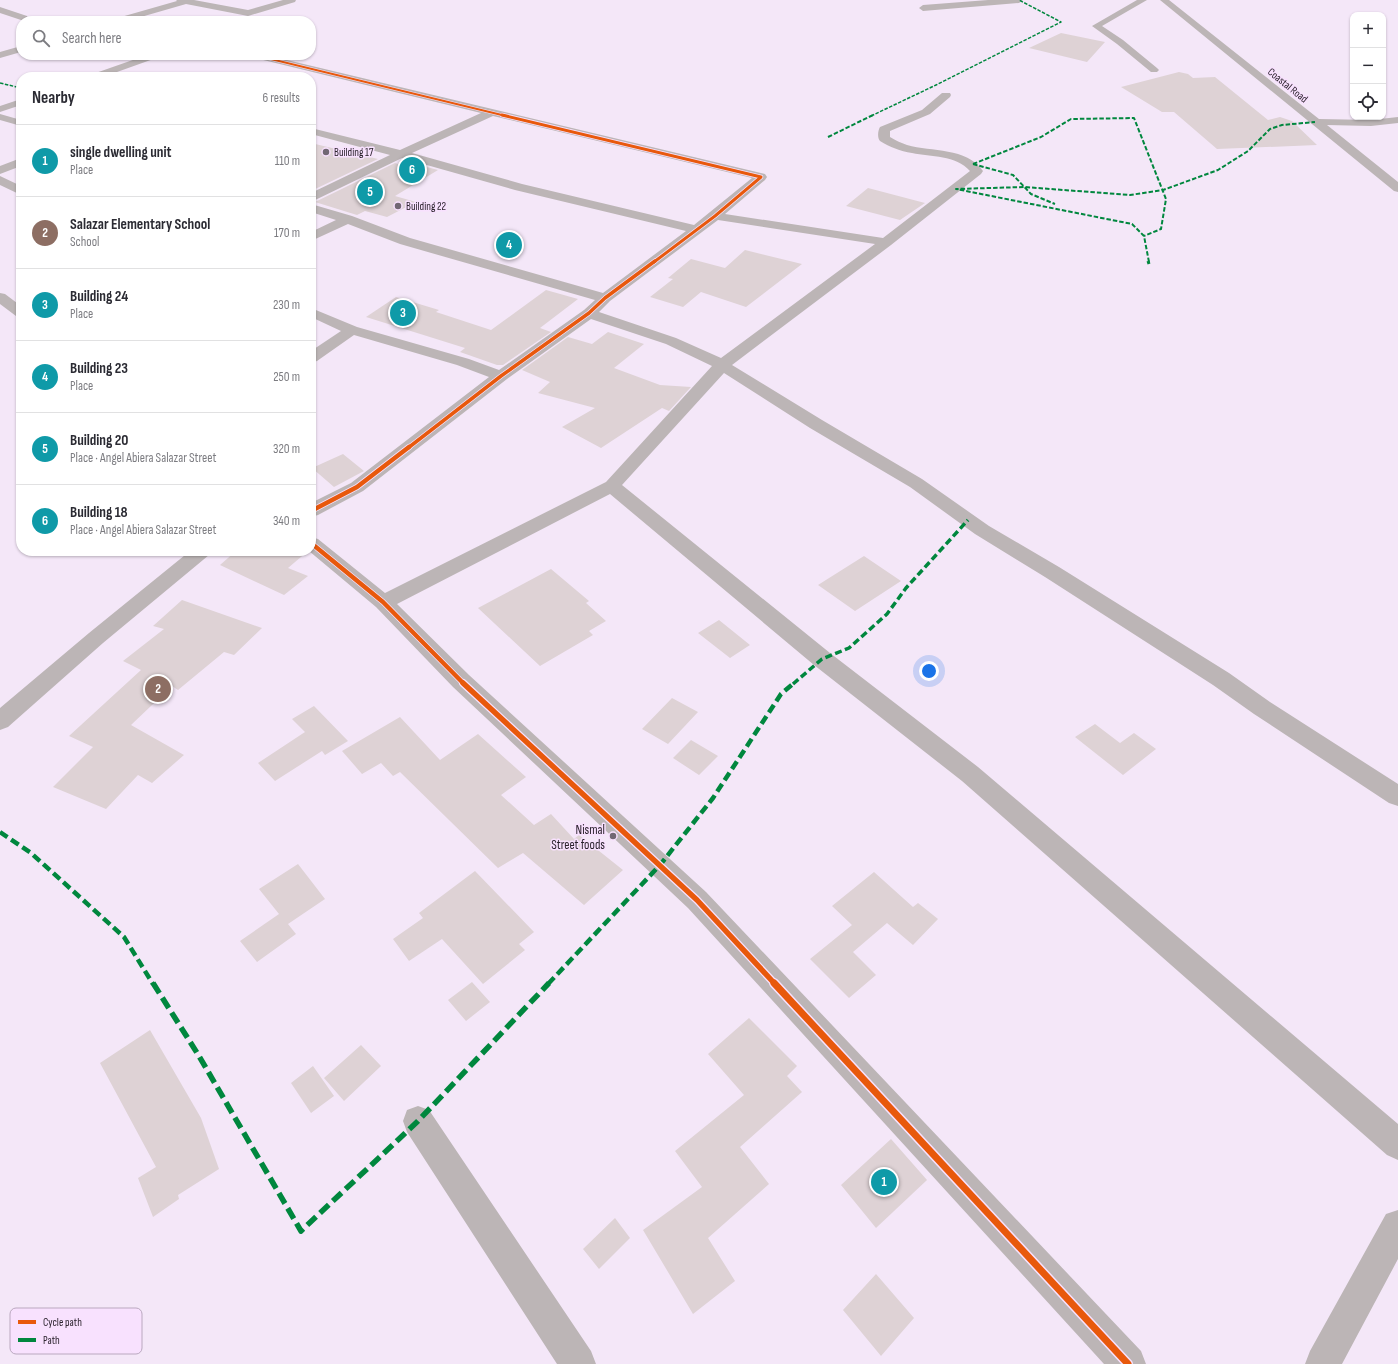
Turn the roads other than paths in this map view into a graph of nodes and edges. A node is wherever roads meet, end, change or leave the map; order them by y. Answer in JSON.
{"nodes":[{"id":1,"x":186,"y":0,"type":"edge"},
{"id":2,"x":212,"y":0,"type":"edge"},
{"id":3,"x":292,"y":0,"type":"edge"},
{"id":4,"x":1019,"y":0,"type":"edge"},
{"id":5,"x":1143,"y":0,"type":"edge"},
{"id":6,"x":1164,"y":0,"type":"edge"},
{"id":7,"x":923,"y":8,"type":"dead end"},
{"id":8,"x":0,"y":10,"type":"edge"},
{"id":9,"x":258,"y":10,"type":"junction"},
{"id":10,"x":18,"y":16,"type":"edge"},
{"id":11,"x":133,"y":16,"type":"edge"},
{"id":12,"x":16,"y":20,"type":"edge"},
{"id":13,"x":6,"y":22,"type":"dead end"},
{"id":14,"x":16,"y":50,"type":"edge"},
{"id":15,"x":0,"y":55,"type":"edge"},
{"id":16,"x":142,"y":60,"type":"edge"},
{"id":17,"x":274,"y":60,"type":"edge"},
{"id":18,"x":1154,"y":70,"type":"dead end"},
{"id":19,"x":110,"y":72,"type":"edge"},
{"id":20,"x":946,"y":95,"type":"dead end"},
{"id":21,"x":16,"y":104,"type":"edge"},
{"id":22,"x":0,"y":109,"type":"edge"},
{"id":23,"x":490,"y":113,"type":"junction"},
{"id":24,"x":0,"y":117,"type":"edge"},
{"id":25,"x":1398,"y":120,"type":"edge"},
{"id":26,"x":16,"y":122,"type":"edge"},
{"id":27,"x":1315,"y":122,"type":"junction"},
{"id":28,"x":316,"y":132,"type":"edge"},
{"id":29,"x":401,"y":154,"type":"junction"},
{"id":30,"x":16,"y":164,"type":"edge"},
{"id":31,"x":0,"y":170,"type":"edge"},
{"id":32,"x":0,"y":180,"type":"edge"},
{"id":33,"x":16,"y":188,"type":"edge"},
{"id":34,"x":1398,"y":188,"type":"edge"},
{"id":35,"x":316,"y":196,"type":"edge"},
{"id":36,"x":316,"y":210,"type":"edge"},
{"id":37,"x":715,"y":216,"type":"junction"},
{"id":38,"x":347,"y":219,"type":"junction"},
{"id":39,"x":697,"y":230,"type":"junction"},
{"id":40,"x":316,"y":234,"type":"edge"},
{"id":41,"x":886,"y":242,"type":"junction"},
{"id":42,"x":0,"y":297,"type":"edge"},
{"id":43,"x":604,"y":298,"type":"junction"},
{"id":44,"x":16,"y":308,"type":"edge"},
{"id":45,"x":588,"y":313,"type":"junction"},
{"id":46,"x":316,"y":314,"type":"edge"},
{"id":47,"x":352,"y":330,"type":"junction"},
{"id":48,"x":316,"y":355,"type":"edge"},
{"id":49,"x":722,"y":365,"type":"junction"},
{"id":50,"x":501,"y":376,"type":"junction"},
{"id":51,"x":612,"y":486,"type":"junction"},
{"id":52,"x":316,"y":508,"type":"edge"},
{"id":53,"x":316,"y":547,"type":"edge"},
{"id":54,"x":196,"y":556,"type":"edge"},
{"id":55,"x":383,"y":602,"type":"junction"},
{"id":56,"x":0,"y":721,"type":"edge"},
{"id":57,"x":1398,"y":796,"type":"edge"},
{"id":58,"x":418,"y":1121,"type":"dead end"},
{"id":59,"x":1398,"y":1144,"type":"edge"},
{"id":60,"x":1398,"y":1226,"type":"edge"},
{"id":61,"x":578,"y":1364,"type":"edge"},
{"id":62,"x":1128,"y":1364,"type":"edge"},
{"id":63,"x":1322,"y":1364,"type":"edge"}],
"edges":[{"from":1,"to":9,"type":"street"},
{"from":1,"to":11,"type":"street"},
{"from":2,"to":9,"type":"street"},
{"from":3,"to":9,"type":"street"},
{"from":4,"to":7,"type":"street"},
{"from":5,"to":18,"type":"street"},
{"from":6,"to":27,"type":"street","name":"Coastal Road"},
{"from":8,"to":10,"type":"street"},
{"from":12,"to":13,"type":"street"},
{"from":14,"to":15,"type":"street"},
{"from":16,"to":19,"type":"street"},
{"from":17,"to":23,"type":"street"},
{"from":20,"to":41,"type":"street"},
{"from":21,"to":22,"type":"street"},
{"from":23,"to":29,"type":"street"},
{"from":23,"to":37,"type":"street"},
{"from":24,"to":26,"type":"street"},
{"from":25,"to":27,"type":"street"},
{"from":27,"to":34,"type":"street","name":"Coastal Road"},
{"from":28,"to":29,"type":"street"},
{"from":29,"to":35,"type":"street"},
{"from":29,"to":39,"type":"street"},
{"from":30,"to":31,"type":"street"},
{"from":32,"to":33,"type":"street"},
{"from":36,"to":38,"type":"street"},
{"from":37,"to":39,"type":"street"},
{"from":37,"to":41,"type":"street"},
{"from":38,"to":40,"type":"street"},
{"from":38,"to":43,"type":"street"},
{"from":39,"to":43,"type":"street"},
{"from":41,"to":49,"type":"street"},
{"from":42,"to":44,"type":"street"},
{"from":43,"to":45,"type":"street"},
{"from":45,"to":49,"type":"street"},
{"from":45,"to":50,"type":"street"},
{"from":46,"to":47,"type":"street"},
{"from":47,"to":48,"type":"street"},
{"from":47,"to":50,"type":"street"},
{"from":49,"to":51,"type":"street"},
{"from":49,"to":57,"type":"street"},
{"from":50,"to":52,"type":"street"},
{"from":51,"to":55,"type":"street"},
{"from":51,"to":59,"type":"street"},
{"from":53,"to":55,"type":"street"},
{"from":54,"to":56,"type":"street"},
{"from":55,"to":62,"type":"street"},
{"from":58,"to":61,"type":"street"},
{"from":60,"to":63,"type":"street"}]}
